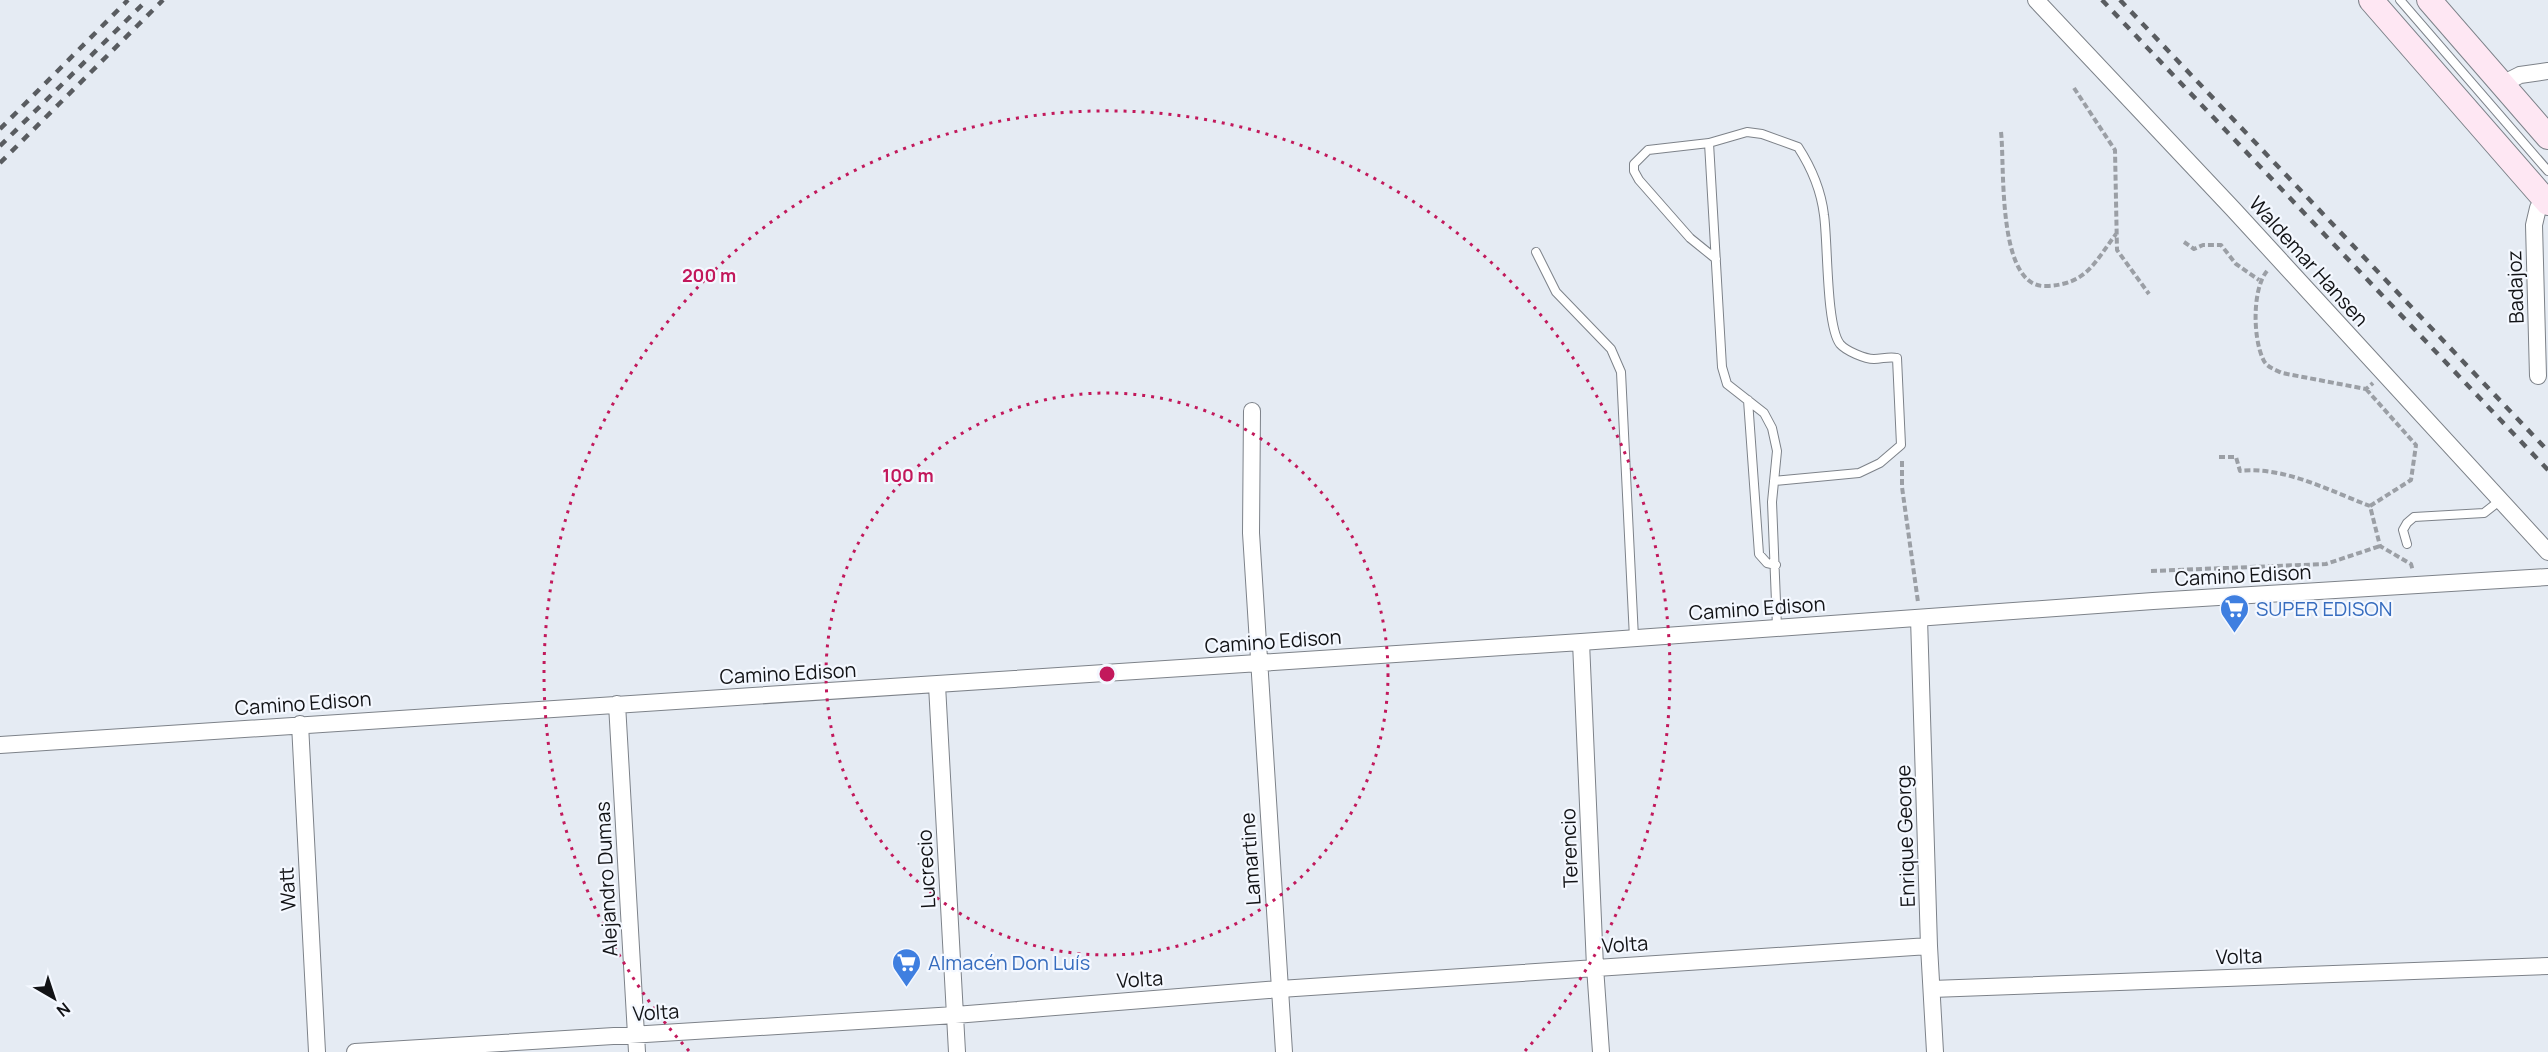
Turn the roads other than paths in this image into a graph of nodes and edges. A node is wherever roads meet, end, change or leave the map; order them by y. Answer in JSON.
{"nodes":[{"id":1,"x":2036,"y":0,"type":"edge"},
{"id":2,"x":2371,"y":0,"type":"edge"},
{"id":3,"x":2400,"y":0,"type":"edge"},
{"id":4,"x":2429,"y":0,"type":"edge"},
{"id":5,"x":2548,"y":71,"type":"edge"},
{"id":6,"x":2502,"y":84,"type":"junction"},
{"id":7,"x":2548,"y":137,"type":"edge"},
{"id":8,"x":1709,"y":143,"type":"junction"},
{"id":9,"x":2548,"y":171,"type":"edge"},
{"id":10,"x":2546,"y":201,"type":"edge"},
{"id":11,"x":1536,"y":252,"type":"dead end"},
{"id":12,"x":1716,"y":259,"type":"junction"},
{"id":13,"x":2538,"y":376,"type":"dead end"},
{"id":14,"x":1748,"y":400,"type":"junction"},
{"id":15,"x":1252,"y":411,"type":"dead end"},
{"id":16,"x":1774,"y":481,"type":"junction"},
{"id":17,"x":2502,"y":499,"type":"junction"},
{"id":18,"x":2407,"y":544,"type":"dead end"},
{"id":19,"x":2548,"y":552,"type":"edge"},
{"id":20,"x":1776,"y":565,"type":"junction"},
{"id":21,"x":2548,"y":577,"type":"edge"},
{"id":22,"x":1919,"y":618,"type":"junction"},
{"id":23,"x":1777,"y":627,"type":"junction"},
{"id":24,"x":1634,"y":638,"type":"junction"},
{"id":25,"x":1581,"y":642,"type":"junction"},
{"id":26,"x":1258,"y":663,"type":"junction"},
{"id":27,"x":937,"y":685,"type":"junction"},
{"id":28,"x":617,"y":704,"type":"junction"},
{"id":29,"x":300,"y":724,"type":"junction"},
{"id":30,"x":0,"y":745,"type":"edge"},
{"id":31,"x":1929,"y":946,"type":"junction"},
{"id":32,"x":2548,"y":966,"type":"edge"},
{"id":33,"x":1595,"y":967,"type":"junction"},
{"id":34,"x":1280,"y":989,"type":"junction"},
{"id":35,"x":1932,"y":989,"type":"junction"},
{"id":36,"x":954,"y":1015,"type":"junction"},
{"id":37,"x":636,"y":1034,"type":"junction"},
{"id":38,"x":317,"y":1052,"type":"edge"},
{"id":39,"x":355,"y":1052,"type":"edge"},
{"id":40,"x":637,"y":1052,"type":"edge"},
{"id":41,"x":957,"y":1052,"type":"edge"},
{"id":42,"x":1284,"y":1052,"type":"edge"},
{"id":43,"x":1600,"y":1052,"type":"edge"},
{"id":44,"x":1935,"y":1052,"type":"edge"}],
"edges":[{"from":1,"to":17,"type":"street","name":"Waldemar Hansen"},
{"from":2,"to":10,"type":"main road"},
{"from":3,"to":9,"type":"lane"},
{"from":4,"to":6,"type":"main road"},
{"from":5,"to":6,"type":"street"},
{"from":6,"to":7,"type":"main road"},
{"from":8,"to":12,"type":"lane"},
{"from":8,"to":12,"type":"lane"},
{"from":8,"to":16,"type":"lane"},
{"from":10,"to":13,"type":"street","name":"Badajoz"},
{"from":11,"to":24,"type":"lane"},
{"from":12,"to":14,"type":"lane"},
{"from":14,"to":16,"type":"lane"},
{"from":14,"to":20,"type":"lane"},
{"from":15,"to":26,"type":"street","name":"Lamartine"},
{"from":16,"to":20,"type":"lane"},
{"from":17,"to":18,"type":"lane"},
{"from":17,"to":19,"type":"street","name":"Waldemar Hansen"},
{"from":20,"to":23,"type":"lane"},
{"from":21,"to":22,"type":"street","name":"Camino Edison"},
{"from":22,"to":23,"type":"street","name":"Camino Edison"},
{"from":22,"to":31,"type":"street","name":"Enrique George"},
{"from":23,"to":24,"type":"street","name":"Camino Edison"},
{"from":24,"to":25,"type":"street","name":"Camino Edison"},
{"from":25,"to":26,"type":"street","name":"Camino Edison"},
{"from":25,"to":33,"type":"street","name":"Terencio"},
{"from":26,"to":27,"type":"street","name":"Camino Edison"},
{"from":26,"to":34,"type":"street","name":"Lamartine"},
{"from":27,"to":28,"type":"street","name":"Camino Edison"},
{"from":27,"to":36,"type":"street","name":"Lucrecio"},
{"from":28,"to":29,"type":"street","name":"Camino Edison"},
{"from":28,"to":37,"type":"street","name":"Alejandro Dumas"},
{"from":29,"to":30,"type":"street","name":"Camino Edison"},
{"from":29,"to":38,"type":"street","name":"Watt"},
{"from":31,"to":33,"type":"street","name":"Volta"},
{"from":31,"to":35,"type":"street","name":"Enrique George"},
{"from":32,"to":35,"type":"street","name":"Volta"},
{"from":33,"to":34,"type":"street","name":"Volta"},
{"from":33,"to":43,"type":"street","name":"Terencio"},
{"from":34,"to":36,"type":"street","name":"Volta"},
{"from":34,"to":42,"type":"street","name":"Lamartine"},
{"from":35,"to":44,"type":"street","name":"Enrique George"},
{"from":36,"to":37,"type":"street","name":"Volta"},
{"from":36,"to":41,"type":"street","name":"Lucrecio"},
{"from":37,"to":39,"type":"street","name":"Volta"},
{"from":37,"to":40,"type":"street","name":"Alejandro Dumas"}]}
